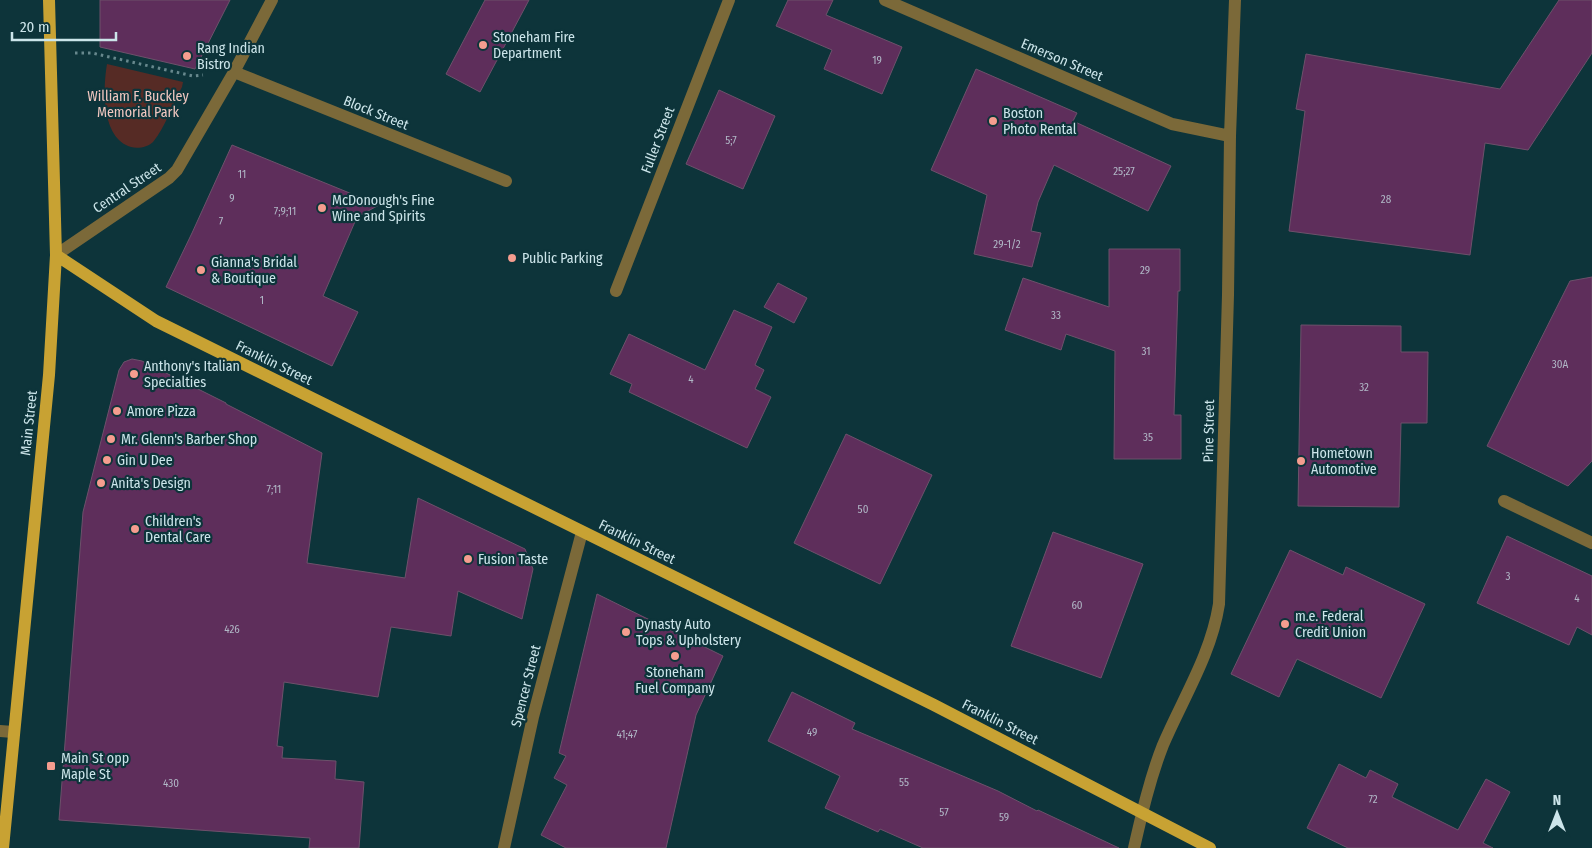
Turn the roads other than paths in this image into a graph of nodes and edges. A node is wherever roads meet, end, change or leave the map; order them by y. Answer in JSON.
{"nodes":[{"id":1,"x":49,"y":0,"type":"edge"},
{"id":2,"x":272,"y":0,"type":"edge"},
{"id":3,"x":729,"y":0,"type":"edge"},
{"id":4,"x":886,"y":0,"type":"edge"},
{"id":5,"x":1235,"y":0,"type":"edge"},
{"id":6,"x":234,"y":72,"type":"junction"},
{"id":7,"x":1230,"y":136,"type":"junction"},
{"id":8,"x":506,"y":181,"type":"dead end"},
{"id":9,"x":56,"y":254,"type":"junction"},
{"id":10,"x":616,"y":291,"type":"dead end"},
{"id":11,"x":1504,"y":501,"type":"dead end"},
{"id":12,"x":582,"y":532,"type":"junction"},
{"id":13,"x":1592,"y":544,"type":"edge"},
{"id":14,"x":0,"y":731,"type":"edge"},
{"id":15,"x":13,"y":732,"type":"junction"},
{"id":16,"x":1142,"y":814,"type":"junction"},
{"id":17,"x":3,"y":848,"type":"edge"},
{"id":18,"x":504,"y":848,"type":"edge"},
{"id":19,"x":1134,"y":848,"type":"edge"},
{"id":20,"x":1210,"y":848,"type":"edge"}],
"edges":[{"from":1,"to":9,"type":"main road","name":"Main Street"},
{"from":2,"to":6,"type":"street","name":"Central Street"},
{"from":3,"to":10,"type":"street","name":"Fuller Street"},
{"from":4,"to":7,"type":"street","name":"Emerson Street"},
{"from":5,"to":7,"type":"street","name":"Pine Street"},
{"from":6,"to":8,"type":"street","name":"Block Street"},
{"from":6,"to":9,"type":"street","name":"Central Street"},
{"from":7,"to":16,"type":"street","name":"Pine Street"},
{"from":9,"to":12,"type":"main road","name":"Franklin Street"},
{"from":9,"to":15,"type":"main road","name":"Main Street"},
{"from":11,"to":13,"type":"street"},
{"from":12,"to":16,"type":"main road","name":"Franklin Street"},
{"from":12,"to":18,"type":"street","name":"Spencer Street"},
{"from":14,"to":15,"type":"street"},
{"from":15,"to":17,"type":"main road","name":"Main Street"},
{"from":16,"to":19,"type":"street","name":"Pine Street"},
{"from":16,"to":20,"type":"main road","name":"Franklin Street"}]}
